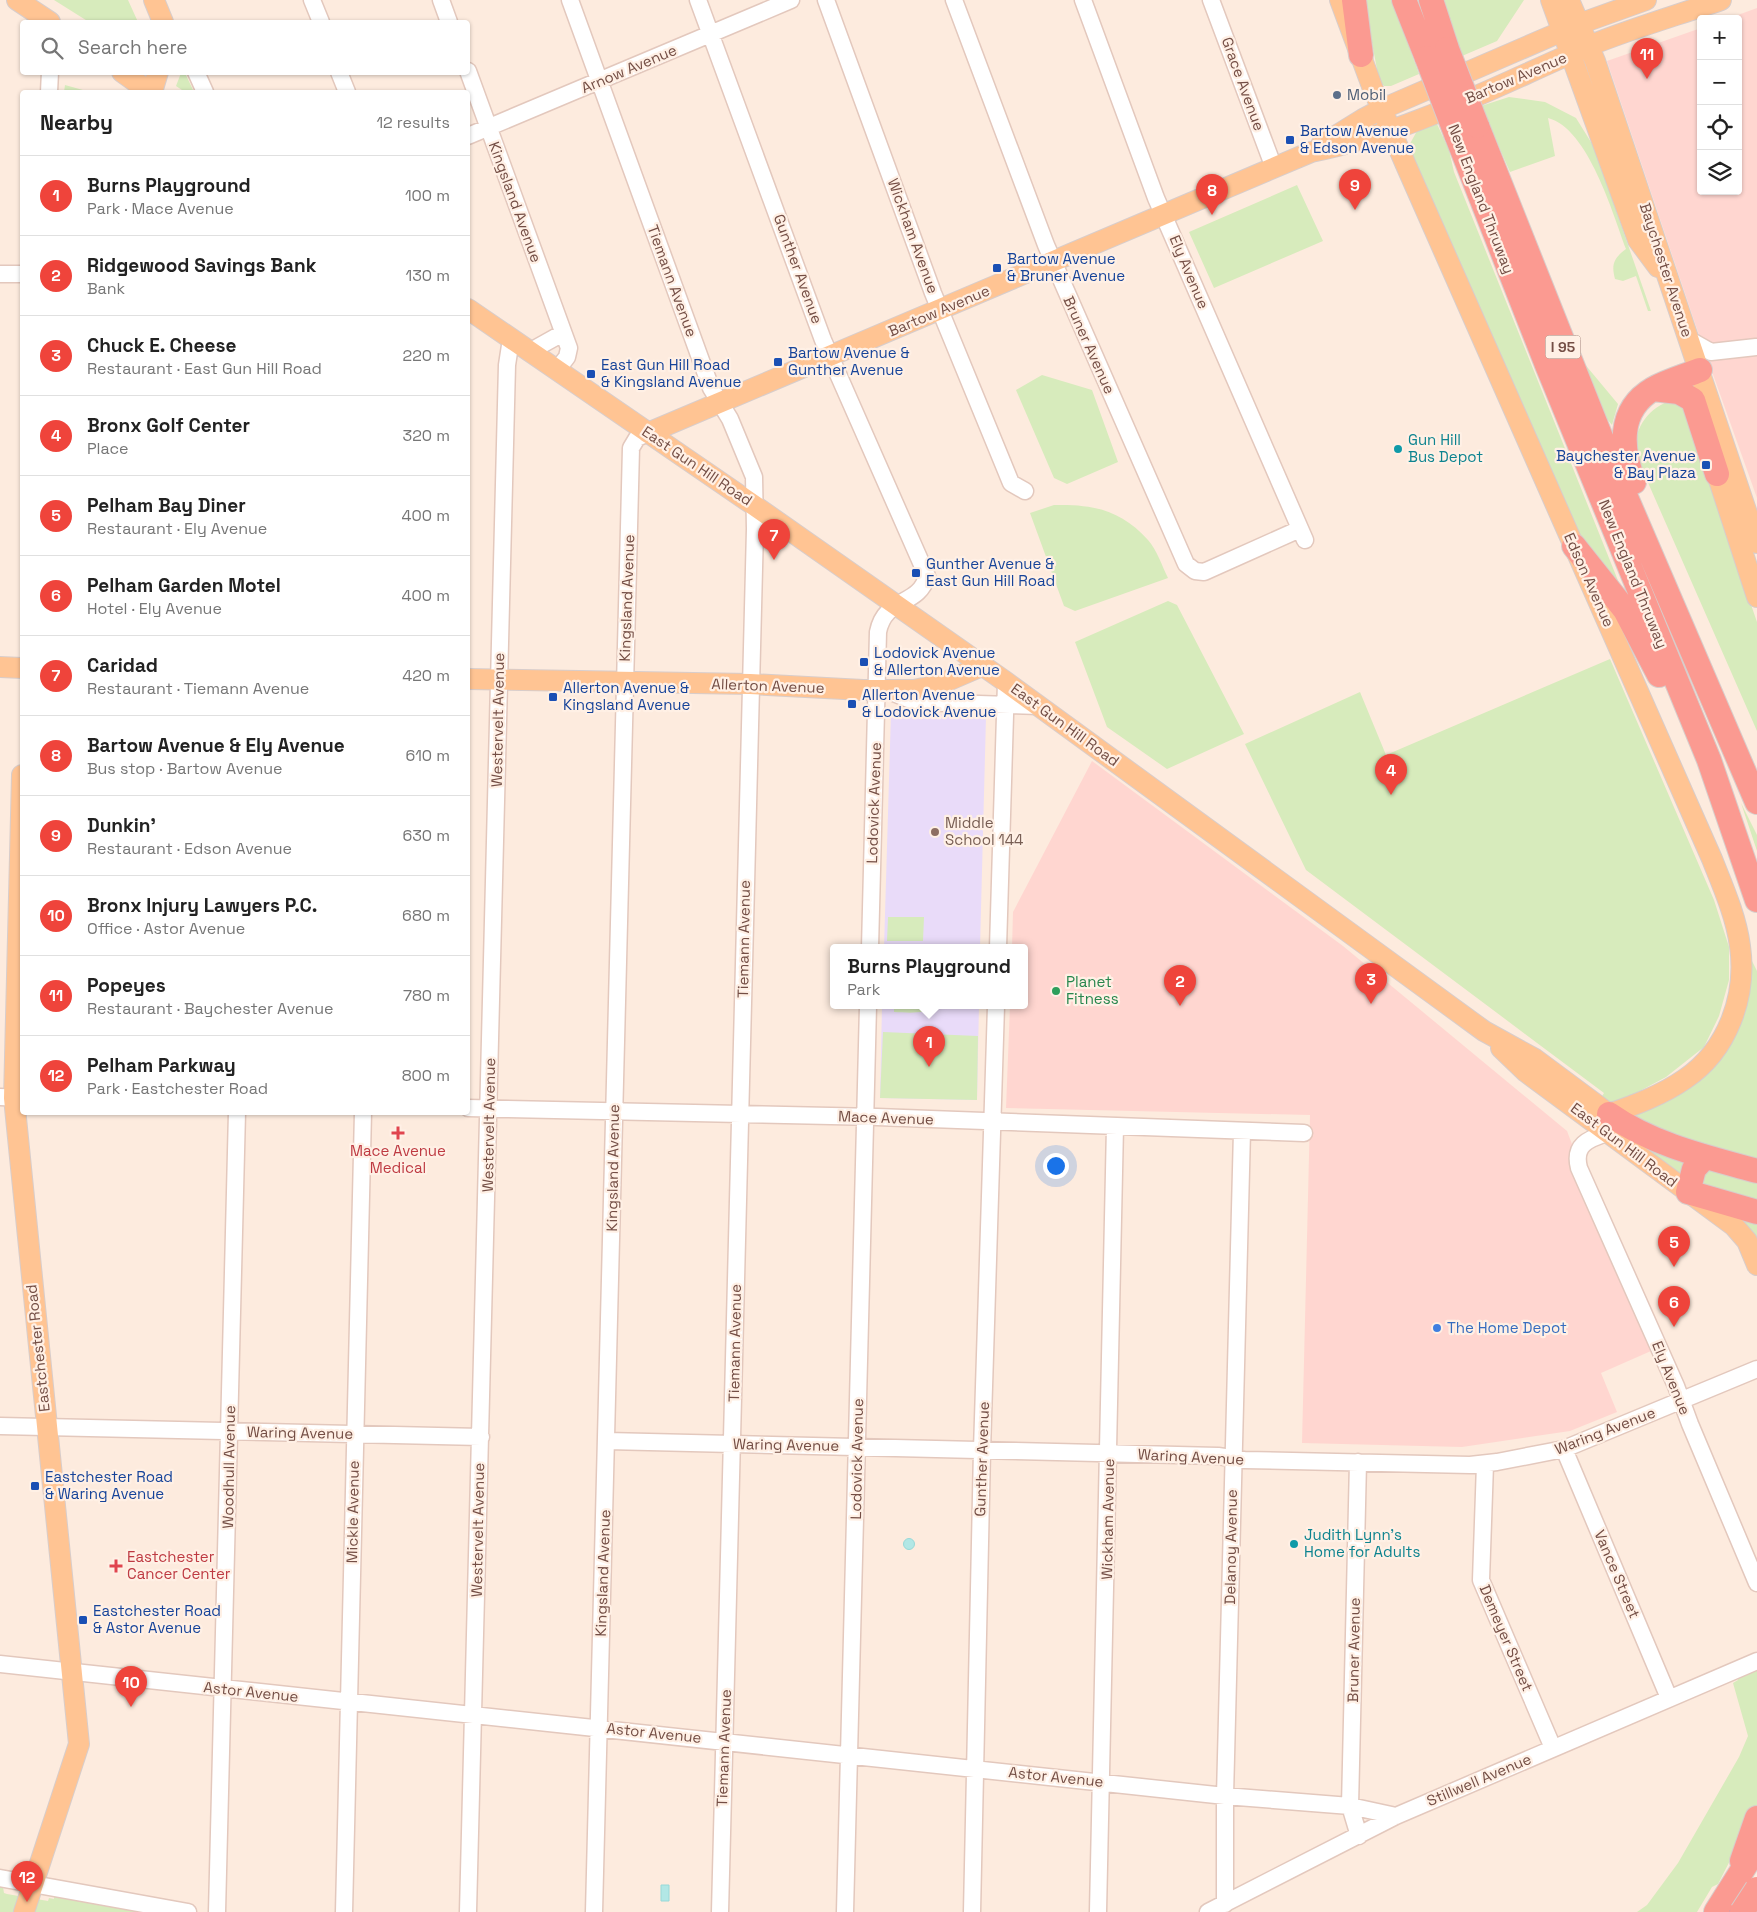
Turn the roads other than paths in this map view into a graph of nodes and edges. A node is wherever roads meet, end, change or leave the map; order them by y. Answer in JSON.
{"nodes":[{"id":1,"x":17,"y":0,"type":"edge"},
{"id":2,"x":154,"y":0,"type":"edge"},
{"id":3,"x":312,"y":0,"type":"edge"},
{"id":4,"x":441,"y":0,"type":"edge"},
{"id":5,"x":570,"y":0,"type":"edge"},
{"id":6,"x":698,"y":0,"type":"edge"},
{"id":7,"x":791,"y":0,"type":"edge"},
{"id":8,"x":826,"y":0,"type":"edge"},
{"id":9,"x":954,"y":0,"type":"edge"},
{"id":10,"x":1083,"y":0,"type":"edge"},
{"id":11,"x":1211,"y":0,"type":"edge"},
{"id":12,"x":1340,"y":0,"type":"edge"},
{"id":13,"x":1354,"y":0,"type":"edge"},
{"id":14,"x":1404,"y":0,"type":"edge"},
{"id":15,"x":1431,"y":0,"type":"edge"},
{"id":16,"x":1551,"y":0,"type":"edge"},
{"id":17,"x":1569,"y":0,"type":"edge"},
{"id":18,"x":1646,"y":0,"type":"edge"},
{"id":19,"x":1720,"y":0,"type":"edge"},
{"id":20,"x":47,"y":20,"type":"edge"},
{"id":21,"x":161,"y":20,"type":"edge"},
{"id":22,"x":320,"y":20,"type":"edge"},
{"id":23,"x":448,"y":20,"type":"edge"},
{"id":24,"x":1571,"y":27,"type":"junction"},
{"id":25,"x":710,"y":34,"type":"junction"},
{"id":26,"x":1580,"y":50,"type":"junction"},
{"id":27,"x":1437,"y":54,"type":"junction"},
{"id":28,"x":1361,"y":55,"type":"junction"},
{"id":29,"x":50,"y":75,"type":"edge"},
{"id":30,"x":126,"y":75,"type":"edge"},
{"id":31,"x":157,"y":75,"type":"edge"},
{"id":32,"x":198,"y":75,"type":"edge"},
{"id":33,"x":340,"y":75,"type":"edge"},
{"id":34,"x":469,"y":75,"type":"edge"},
{"id":35,"x":600,"y":82,"type":"junction"},
{"id":36,"x":49,"y":90,"type":"edge"},
{"id":37,"x":148,"y":90,"type":"edge"},
{"id":38,"x":152,"y":90,"type":"edge"},
{"id":39,"x":205,"y":90,"type":"edge"},
{"id":40,"x":346,"y":90,"type":"edge"},
{"id":41,"x":1382,"y":110,"type":"junction"},
{"id":42,"x":488,"y":127,"type":"junction"},
{"id":43,"x":1391,"y":130,"type":"junction"},
{"id":44,"x":1466,"y":130,"type":"junction"},
{"id":45,"x":470,"y":135,"type":"edge"},
{"id":46,"x":1311,"y":152,"type":"junction"},
{"id":47,"x":1274,"y":168,"type":"junction"},
{"id":48,"x":1164,"y":215,"type":"junction"},
{"id":49,"x":1052,"y":262,"type":"junction"},
{"id":50,"x":0,"y":274,"type":"edge"},
{"id":51,"x":20,"y":274,"type":"edge"},
{"id":52,"x":470,"y":310,"type":"edge"},
{"id":53,"x":941,"y":310,"type":"junction"},
{"id":54,"x":563,"y":332,"type":"junction"},
{"id":55,"x":511,"y":339,"type":"junction"},
{"id":56,"x":1688,"y":339,"type":"junction"},
{"id":57,"x":1756,"y":347,"type":"edge"},
{"id":58,"x":529,"y":352,"type":"junction"},
{"id":59,"x":830,"y":357,"type":"junction"},
{"id":60,"x":557,"y":370,"type":"junction"},
{"id":61,"x":1700,"y":370,"type":"junction"},
{"id":62,"x":1653,"y":389,"type":"junction"},
{"id":63,"x":720,"y":404,"type":"junction"},
{"id":64,"x":648,"y":433,"type":"junction"},
{"id":65,"x":1717,"y":474,"type":"joint"},
{"id":66,"x":1025,"y":491,"type":"dead end"},
{"id":67,"x":755,"y":506,"type":"junction"},
{"id":68,"x":1757,"y":543,"type":"edge"},
{"id":69,"x":1574,"y":546,"type":"junction"},
{"id":70,"x":1654,"y":566,"type":"junction"},
{"id":71,"x":1195,"y":571,"type":"joint"},
{"id":72,"x":1757,"y":597,"type":"edge"},
{"id":73,"x":897,"y":605,"type":"junction"},
{"id":74,"x":982,"y":666,"type":"junction"},
{"id":75,"x":0,"y":667,"type":"edge"},
{"id":76,"x":20,"y":668,"type":"edge"},
{"id":77,"x":470,"y":679,"type":"edge"},
{"id":78,"x":499,"y":680,"type":"junction"},
{"id":79,"x":1006,"y":682,"type":"junction"},
{"id":80,"x":625,"y":683,"type":"junction"},
{"id":81,"x":750,"y":684,"type":"junction"},
{"id":82,"x":883,"y":690,"type":"junction"},
{"id":83,"x":1006,"y":705,"type":"junction"},
{"id":84,"x":1040,"y":706,"type":"junction"},
{"id":85,"x":1720,"y":788,"type":"junction"},
{"id":86,"x":1757,"y":802,"type":"edge"},
{"id":87,"x":1757,"y":900,"type":"edge"},
{"id":88,"x":870,"y":944,"type":"edge"},
{"id":89,"x":998,"y":944,"type":"edge"},
{"id":90,"x":20,"y":958,"type":"edge"},
{"id":91,"x":868,"y":1009,"type":"edge"},
{"id":92,"x":996,"y":1009,"type":"edge"},
{"id":93,"x":12,"y":1098,"type":"edge"},
{"id":94,"x":470,"y":1108,"type":"edge"},
{"id":95,"x":489,"y":1109,"type":"junction"},
{"id":96,"x":614,"y":1112,"type":"junction"},
{"id":97,"x":237,"y":1115,"type":"edge"},
{"id":98,"x":363,"y":1115,"type":"edge"},
{"id":99,"x":740,"y":1115,"type":"junction"},
{"id":100,"x":866,"y":1116,"type":"junction"},
{"id":101,"x":992,"y":1122,"type":"junction"},
{"id":102,"x":1608,"y":1124,"type":"junction"},
{"id":103,"x":1115,"y":1126,"type":"junction"},
{"id":104,"x":1242,"y":1130,"type":"junction"},
{"id":105,"x":1304,"y":1133,"type":"dead end"},
{"id":106,"x":1705,"y":1157,"type":"junction"},
{"id":107,"x":1757,"y":1171,"type":"edge"},
{"id":108,"x":1688,"y":1192,"type":"junction"},
{"id":109,"x":1757,"y":1212,"type":"edge"},
{"id":110,"x":1757,"y":1265,"type":"edge"},
{"id":111,"x":1757,"y":1369,"type":"edge"},
{"id":112,"x":1681,"y":1401,"type":"junction"},
{"id":113,"x":0,"y":1426,"type":"edge"},
{"id":114,"x":46,"y":1427,"type":"junction"},
{"id":115,"x":230,"y":1431,"type":"junction"},
{"id":116,"x":355,"y":1434,"type":"junction"},
{"id":117,"x":481,"y":1438,"type":"junction"},
{"id":118,"x":607,"y":1441,"type":"junction"},
{"id":119,"x":733,"y":1444,"type":"junction"},
{"id":120,"x":857,"y":1447,"type":"junction"},
{"id":121,"x":1564,"y":1449,"type":"junction"},
{"id":122,"x":982,"y":1450,"type":"junction"},
{"id":123,"x":1109,"y":1453,"type":"junction"},
{"id":124,"x":1233,"y":1458,"type":"junction"},
{"id":125,"x":1358,"y":1462,"type":"junction"},
{"id":126,"x":1485,"y":1464,"type":"junction"},
{"id":127,"x":1757,"y":1583,"type":"edge"},
{"id":128,"x":1757,"y":1661,"type":"edge"},
{"id":129,"x":0,"y":1664,"type":"edge"},
{"id":130,"x":72,"y":1672,"type":"junction"},
{"id":131,"x":224,"y":1689,"type":"junction"},
{"id":132,"x":1670,"y":1698,"type":"junction"},
{"id":133,"x":348,"y":1702,"type":"junction"},
{"id":134,"x":474,"y":1715,"type":"junction"},
{"id":135,"x":599,"y":1727,"type":"junction"},
{"id":136,"x":725,"y":1740,"type":"junction"},
{"id":137,"x":1553,"y":1748,"type":"junction"},
{"id":138,"x":850,"y":1755,"type":"junction"},
{"id":139,"x":974,"y":1768,"type":"junction"},
{"id":140,"x":1102,"y":1782,"type":"junction"},
{"id":141,"x":1225,"y":1796,"type":"junction"},
{"id":142,"x":1350,"y":1806,"type":"junction"},
{"id":143,"x":1396,"y":1816,"type":"junction"},
{"id":144,"x":1757,"y":1818,"type":"edge"},
{"id":145,"x":1359,"y":1836,"type":"junction"},
{"id":146,"x":1757,"y":1847,"type":"edge"},
{"id":147,"x":0,"y":1878,"type":"edge"},
{"id":148,"x":34,"y":1884,"type":"junction"},
{"id":149,"x":1732,"y":1886,"type":"junction"},
{"id":150,"x":1757,"y":1889,"type":"edge"},
{"id":151,"x":1225,"y":1904,"type":"junction"},
{"id":152,"x":24,"y":1912,"type":"edge"},
{"id":153,"x":188,"y":1912,"type":"edge"},
{"id":154,"x":217,"y":1912,"type":"edge"},
{"id":155,"x":344,"y":1912,"type":"edge"},
{"id":156,"x":468,"y":1912,"type":"edge"},
{"id":157,"x":594,"y":1912,"type":"edge"},
{"id":158,"x":720,"y":1912,"type":"edge"},
{"id":159,"x":845,"y":1912,"type":"edge"},
{"id":160,"x":972,"y":1912,"type":"edge"},
{"id":161,"x":1098,"y":1912,"type":"edge"},
{"id":162,"x":1208,"y":1912,"type":"edge"},
{"id":163,"x":1716,"y":1912,"type":"edge"},
{"id":164,"x":1742,"y":1912,"type":"edge"}],
"edges":[{"from":1,"to":20,"type":"main road"},
{"from":2,"to":21,"type":"main road"},
{"from":3,"to":22,"type":"street"},
{"from":4,"to":23,"type":"street"},
{"from":5,"to":35,"type":"street","name":"Tiemann Avenue"},
{"from":6,"to":25,"type":"street","name":"Gunther Avenue"},
{"from":7,"to":25,"type":"street","name":"Arnow Avenue"},
{"from":8,"to":53,"type":"street","name":"Wickham Avenue"},
{"from":9,"to":49,"type":"street","name":"Bruner Avenue"},
{"from":10,"to":48,"type":"street","name":"Ely Avenue"},
{"from":11,"to":47,"type":"street","name":"Grace Avenue"},
{"from":12,"to":28,"type":"main road","name":"Edson Avenue"},
{"from":13,"to":28,"type":"highway"},
{"from":14,"to":27,"type":"highway","name":"New England Thruway","number":"I 95"},
{"from":15,"to":27,"type":"highway","name":"New England Thruway","number":"I 95"},
{"from":16,"to":24,"type":"main road"},
{"from":17,"to":24,"type":"main road"},
{"from":18,"to":24,"type":"main road","name":"Bartow Avenue"},
{"from":19,"to":26,"type":"main road","name":"Bartow Avenue"},
{"from":24,"to":26,"type":"main road","name":"Baychester Avenue"},
{"from":24,"to":41,"type":"main road","name":"Bartow Avenue"},
{"from":25,"to":35,"type":"street","name":"Arnow Avenue"},
{"from":25,"to":59,"type":"street","name":"Gunther Avenue"},
{"from":26,"to":43,"type":"main road","name":"Bartow Avenue"},
{"from":26,"to":56,"type":"main road","name":"Baychester Avenue"},
{"from":27,"to":44,"type":"highway","name":"New England Thruway","number":"I 95","bridge":true},
{"from":28,"to":41,"type":"main road","name":"Edson Avenue"},
{"from":29,"to":36,"type":"street"},
{"from":30,"to":37,"type":"main road"},
{"from":31,"to":38,"type":"main road"},
{"from":32,"to":39,"type":"street"},
{"from":33,"to":40,"type":"street"},
{"from":34,"to":42,"type":"street","name":"Kingsland Avenue"},
{"from":35,"to":42,"type":"street","name":"Arnow Avenue"},
{"from":35,"to":63,"type":"street","name":"Tiemann Avenue"},
{"from":41,"to":43,"type":"main road","name":"Edson Avenue"},
{"from":41,"to":46,"type":"main road","name":"Bartow Avenue"},
{"from":42,"to":45,"type":"street","name":"Arnow Avenue"},
{"from":42,"to":54,"type":"street","name":"Kingsland Avenue"},
{"from":43,"to":46,"type":"main road","name":"Bartow Avenue"},
{"from":43,"to":69,"type":"main road","name":"Edson Avenue"},
{"from":44,"to":70,"type":"highway","name":"New England Thruway","number":"I 95"},
{"from":44,"to":85,"type":"highway","name":"New England Thruway","number":"I 95"},
{"from":46,"to":47,"type":"main road","name":"Bartow Avenue"},
{"from":47,"to":48,"type":"main road","name":"Bartow Avenue"},
{"from":48,"to":49,"type":"main road","name":"Bartow Avenue"},
{"from":48,"to":71,"type":"street","name":"Ely Avenue"},
{"from":49,"to":53,"type":"main road","name":"Bartow Avenue"},
{"from":49,"to":71,"type":"street","name":"Bruner Avenue"},
{"from":50,"to":51,"type":"street"},
{"from":52,"to":55,"type":"main road","name":"East Gun Hill Road"},
{"from":53,"to":59,"type":"main road","name":"Bartow Avenue"},
{"from":53,"to":66,"type":"street","name":"Wickham Avenue"},
{"from":54,"to":58,"type":"street"},
{"from":54,"to":60,"type":"street","name":"Kingsland Avenue"},
{"from":55,"to":58,"type":"main road","name":"East Gun Hill Road"},
{"from":55,"to":78,"type":"street","name":"Westervelt Avenue"},
{"from":56,"to":57,"type":"street"},
{"from":56,"to":61,"type":"main road","name":"Baychester Avenue"},
{"from":57,"to":61,"type":"street"},
{"from":58,"to":60,"type":"main road","name":"East Gun Hill Road"},
{"from":59,"to":63,"type":"main road","name":"Bartow Avenue"},
{"from":59,"to":73,"type":"street","name":"Gunther Avenue"},
{"from":60,"to":64,"type":"main road","name":"East Gun Hill Road"},
{"from":61,"to":62,"type":"highway"},
{"from":61,"to":68,"type":"main road","name":"Baychester Avenue"},
{"from":62,"to":65,"type":"highway"},
{"from":62,"to":70,"type":"highway"},
{"from":63,"to":64,"type":"main road","name":"Bartow Avenue"},
{"from":63,"to":67,"type":"street","name":"Tiemann Avenue"},
{"from":64,"to":67,"type":"main road","name":"East Gun Hill Road"},
{"from":64,"to":80,"type":"street","name":"Kingsland Avenue"},
{"from":65,"to":72,"type":"main road"},
{"from":67,"to":73,"type":"main road","name":"East Gun Hill Road"},
{"from":67,"to":81,"type":"street","name":"Tiemann Avenue"},
{"from":69,"to":85,"type":"highway"},
{"from":69,"to":102,"type":"main road","name":"Edson Avenue"},
{"from":70,"to":86,"type":"highway","name":"New England Thruway","number":"I 95"},
{"from":73,"to":74,"type":"main road","name":"East Gun Hill Road"},
{"from":73,"to":82,"type":"street","name":"Lodovick Avenue"},
{"from":74,"to":79,"type":"main road","name":"East Gun Hill Road"},
{"from":74,"to":82,"type":"main road","name":"Allerton Avenue"},
{"from":75,"to":76,"type":"main road"},
{"from":77,"to":78,"type":"main road","name":"Allerton Avenue"},
{"from":78,"to":80,"type":"main road","name":"Allerton Avenue"},
{"from":78,"to":95,"type":"street","name":"Westervelt Avenue"},
{"from":79,"to":83,"type":"street"},
{"from":79,"to":84,"type":"main road","name":"East Gun Hill Road"},
{"from":80,"to":81,"type":"main road","name":"Allerton Avenue"},
{"from":80,"to":96,"type":"street","name":"Kingsland Avenue"},
{"from":81,"to":82,"type":"main road","name":"Allerton Avenue"},
{"from":81,"to":99,"type":"street","name":"Tiemann Avenue"},
{"from":82,"to":83,"type":"street","name":"Allerton Avenue"},
{"from":82,"to":88,"type":"street","name":"Lodovick Avenue"},
{"from":83,"to":84,"type":"street","name":"Allerton Avenue"},
{"from":83,"to":89,"type":"street"},
{"from":84,"to":102,"type":"main road","name":"East Gun Hill Road"},
{"from":85,"to":87,"type":"highway","name":"New England Thruway","number":"I 95"},
{"from":90,"to":93,"type":"main road","name":"Eastchester Road"},
{"from":91,"to":100,"type":"street","name":"Lodovick Avenue"},
{"from":92,"to":101,"type":"street","name":"Gunther Avenue"},
{"from":93,"to":114,"type":"main road","name":"Eastchester Road"},
{"from":94,"to":95,"type":"street","name":"Mace Avenue"},
{"from":95,"to":96,"type":"street","name":"Mace Avenue"},
{"from":95,"to":117,"type":"street","name":"Westervelt Avenue"},
{"from":96,"to":99,"type":"street","name":"Mace Avenue"},
{"from":96,"to":118,"type":"street","name":"Kingsland Avenue"},
{"from":97,"to":115,"type":"street","name":"Woodhull Avenue"},
{"from":98,"to":116,"type":"street","name":"Mickle Avenue"},
{"from":99,"to":100,"type":"street","name":"Mace Avenue"},
{"from":99,"to":119,"type":"street","name":"Tiemann Avenue"},
{"from":100,"to":101,"type":"street","name":"Mace Avenue"},
{"from":100,"to":120,"type":"street","name":"Lodovick Avenue"},
{"from":101,"to":103,"type":"street","name":"Mace Avenue"},
{"from":101,"to":122,"type":"street","name":"Gunther Avenue"},
{"from":102,"to":106,"type":"highway"},
{"from":102,"to":108,"type":"main road","name":"East Gun Hill Road"},
{"from":102,"to":112,"type":"street","name":"Ely Avenue"},
{"from":103,"to":104,"type":"street","name":"Mace Avenue"},
{"from":103,"to":123,"type":"street","name":"Wickham Avenue"},
{"from":104,"to":105,"type":"street","name":"Mace Avenue"},
{"from":104,"to":124,"type":"street","name":"Delanoy Avenue"},
{"from":106,"to":107,"type":"highway"},
{"from":106,"to":108,"type":"highway"},
{"from":108,"to":109,"type":"highway"},
{"from":108,"to":110,"type":"main road","name":"East Gun Hill Road"},
{"from":111,"to":112,"type":"street","name":"Waring Avenue"},
{"from":112,"to":121,"type":"street","name":"Waring Avenue"},
{"from":112,"to":127,"type":"street","name":"Ely Avenue"},
{"from":113,"to":114,"type":"street","name":"Waring Avenue"},
{"from":114,"to":115,"type":"street","name":"Waring Avenue"},
{"from":114,"to":130,"type":"main road","name":"Eastchester Road"},
{"from":115,"to":116,"type":"street","name":"Waring Avenue"},
{"from":115,"to":131,"type":"street","name":"Woodhull Avenue"},
{"from":116,"to":117,"type":"street","name":"Waring Avenue"},
{"from":116,"to":133,"type":"street","name":"Mickle Avenue"},
{"from":117,"to":134,"type":"street","name":"Westervelt Avenue"},
{"from":118,"to":119,"type":"street","name":"Waring Avenue"},
{"from":118,"to":135,"type":"street","name":"Kingsland Avenue"},
{"from":119,"to":120,"type":"street","name":"Waring Avenue"},
{"from":119,"to":136,"type":"street","name":"Tiemann Avenue"},
{"from":120,"to":122,"type":"street","name":"Waring Avenue"},
{"from":120,"to":138,"type":"street","name":"Lodovick Avenue"},
{"from":121,"to":126,"type":"street","name":"Waring Avenue"},
{"from":121,"to":132,"type":"street","name":"Vance Street"},
{"from":122,"to":123,"type":"street","name":"Waring Avenue"},
{"from":122,"to":139,"type":"street","name":"Gunther Avenue"},
{"from":123,"to":124,"type":"street","name":"Waring Avenue"},
{"from":123,"to":140,"type":"street","name":"Wickham Avenue"},
{"from":124,"to":125,"type":"street","name":"Waring Avenue"},
{"from":124,"to":141,"type":"street","name":"Delanoy Avenue"},
{"from":125,"to":126,"type":"street","name":"Waring Avenue"},
{"from":125,"to":142,"type":"street","name":"Bruner Avenue"},
{"from":126,"to":137,"type":"street","name":"Demeyer Street"},
{"from":128,"to":132,"type":"street","name":"Stillwell Avenue"},
{"from":129,"to":130,"type":"street","name":"Astor Avenue"},
{"from":130,"to":131,"type":"street","name":"Astor Avenue"},
{"from":130,"to":148,"type":"main road","name":"Eastchester Road"},
{"from":131,"to":133,"type":"street","name":"Astor Avenue"},
{"from":131,"to":154,"type":"street","name":"Woodhull Avenue"},
{"from":132,"to":137,"type":"street","name":"Stillwell Avenue"},
{"from":133,"to":134,"type":"street","name":"Astor Avenue"},
{"from":133,"to":155,"type":"street","name":"Mickle Avenue"},
{"from":134,"to":135,"type":"street","name":"Astor Avenue"},
{"from":134,"to":156,"type":"street","name":"Westervelt Avenue"},
{"from":135,"to":136,"type":"street","name":"Astor Avenue"},
{"from":135,"to":157,"type":"street","name":"Kingsland Avenue"},
{"from":136,"to":138,"type":"street","name":"Astor Avenue"},
{"from":136,"to":158,"type":"street","name":"Tiemann Avenue"},
{"from":137,"to":143,"type":"street","name":"Stillwell Avenue"},
{"from":138,"to":139,"type":"street","name":"Astor Avenue"},
{"from":138,"to":159,"type":"street","name":"Lodovick Avenue"},
{"from":139,"to":140,"type":"street","name":"Astor Avenue"},
{"from":139,"to":160,"type":"street","name":"Gunther Avenue"},
{"from":140,"to":141,"type":"street","name":"Astor Avenue"},
{"from":140,"to":161,"type":"street","name":"Wickham Avenue"},
{"from":141,"to":142,"type":"street","name":"Astor Avenue"},
{"from":141,"to":151,"type":"street","name":"Delanoy Avenue"},
{"from":142,"to":143,"type":"street","name":"Astor Avenue"},
{"from":142,"to":145,"type":"street","name":"Bruner Avenue"},
{"from":143,"to":145,"type":"street","name":"Stillwell Avenue"},
{"from":144,"to":149,"type":"highway"},
{"from":145,"to":151,"type":"street","name":"Stillwell Avenue"},
{"from":146,"to":149,"type":"highway"},
{"from":147,"to":148,"type":"street"},
{"from":148,"to":152,"type":"main road","name":"Eastchester Road"},
{"from":148,"to":153,"type":"street"},
{"from":149,"to":163,"type":"highway"},
{"from":150,"to":164,"type":"highway","bridge":true},
{"from":151,"to":162,"type":"street","name":"Stillwell Avenue"}]}
